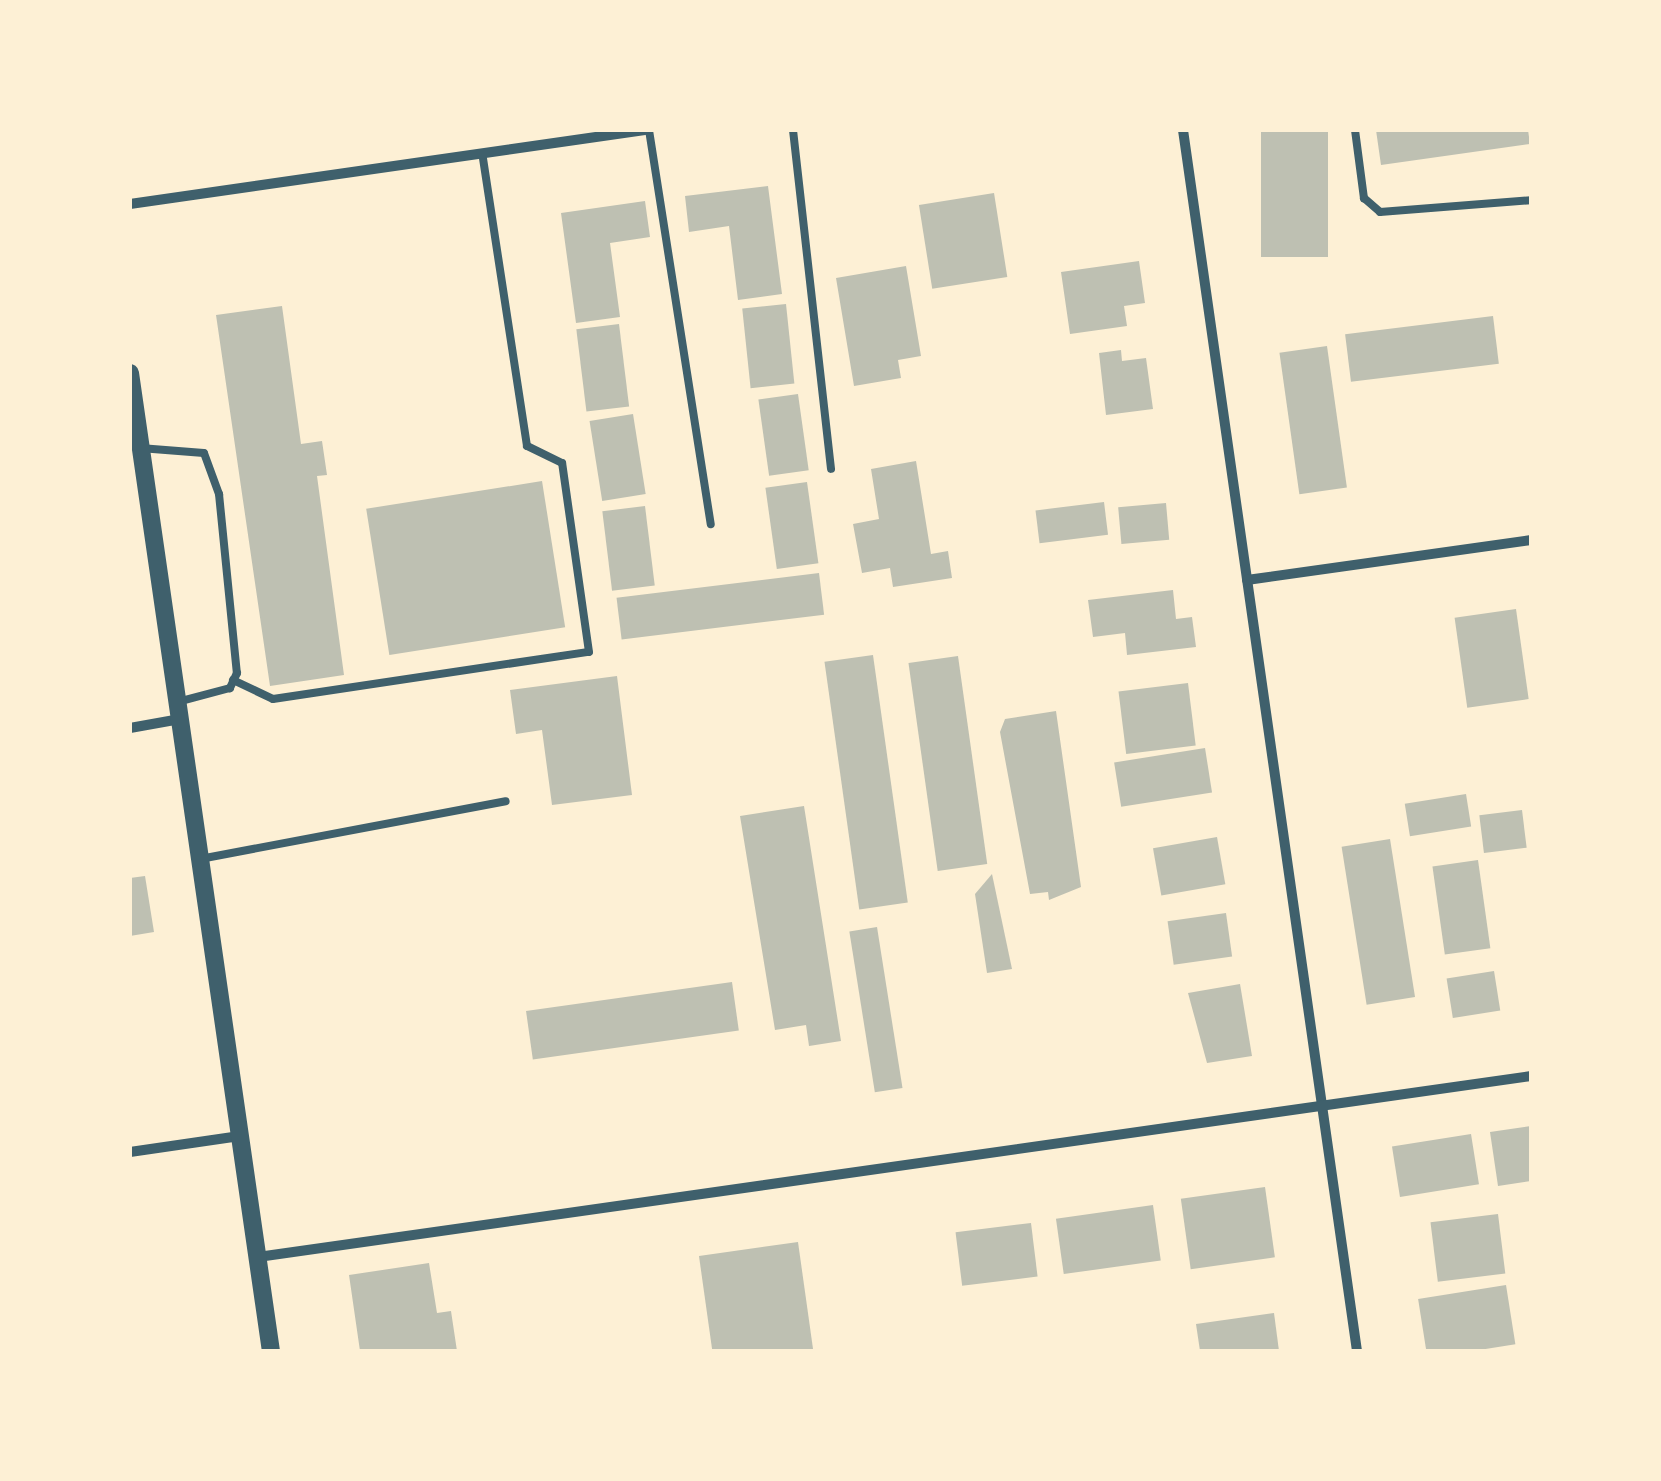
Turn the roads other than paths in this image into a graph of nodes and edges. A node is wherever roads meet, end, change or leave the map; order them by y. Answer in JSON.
{"nodes":[{"id":1,"x":647,"y":130,"type":"edge"},
{"id":2,"x":793,"y":130,"type":"edge"},
{"id":3,"x":1183,"y":130,"type":"edge"},
{"id":4,"x":1355,"y":130,"type":"edge"},
{"id":5,"x":482,"y":153,"type":"junction"},
{"id":6,"x":1531,"y":200,"type":"edge"},
{"id":7,"x":130,"y":204,"type":"edge"},
{"id":8,"x":130,"y":374,"type":"edge"},
{"id":9,"x":140,"y":448,"type":"junction"},
{"id":10,"x":831,"y":469,"type":"dead end"},
{"id":11,"x":711,"y":524,"type":"dead end"},
{"id":12,"x":1531,"y":540,"type":"edge"},
{"id":13,"x":1247,"y":580,"type":"junction"},
{"id":14,"x":233,"y":680,"type":"junction"},
{"id":15,"x":179,"y":710,"type":"junction"},
{"id":16,"x":130,"y":728,"type":"edge"},
{"id":17,"x":506,"y":801,"type":"dead end"},
{"id":18,"x":200,"y":859,"type":"junction"},
{"id":19,"x":1531,"y":1076,"type":"edge"},
{"id":20,"x":1322,"y":1107,"type":"junction"},
{"id":21,"x":240,"y":1136,"type":"junction"},
{"id":22,"x":130,"y":1152,"type":"edge"},
{"id":23,"x":258,"y":1258,"type":"junction"},
{"id":24,"x":271,"y":1351,"type":"edge"},
{"id":25,"x":1357,"y":1351,"type":"edge"}],
"edges":[{"from":1,"to":5,"type":"street"},
{"from":1,"to":11,"type":"lane"},
{"from":2,"to":10,"type":"lane"},
{"from":3,"to":13,"type":"street"},
{"from":4,"to":6,"type":"lane"},
{"from":5,"to":7,"type":"street"},
{"from":5,"to":14,"type":"lane"},
{"from":8,"to":9,"type":"street"},
{"from":9,"to":14,"type":"lane"},
{"from":9,"to":15,"type":"street"},
{"from":12,"to":13,"type":"street"},
{"from":13,"to":20,"type":"street"},
{"from":14,"to":15,"type":"lane"},
{"from":15,"to":16,"type":"street"},
{"from":15,"to":18,"type":"street"},
{"from":17,"to":18,"type":"lane"},
{"from":18,"to":21,"type":"street"},
{"from":19,"to":20,"type":"street"},
{"from":20,"to":23,"type":"street"},
{"from":20,"to":25,"type":"street"},
{"from":21,"to":22,"type":"street"},
{"from":21,"to":23,"type":"street"},
{"from":23,"to":24,"type":"street"}]}
